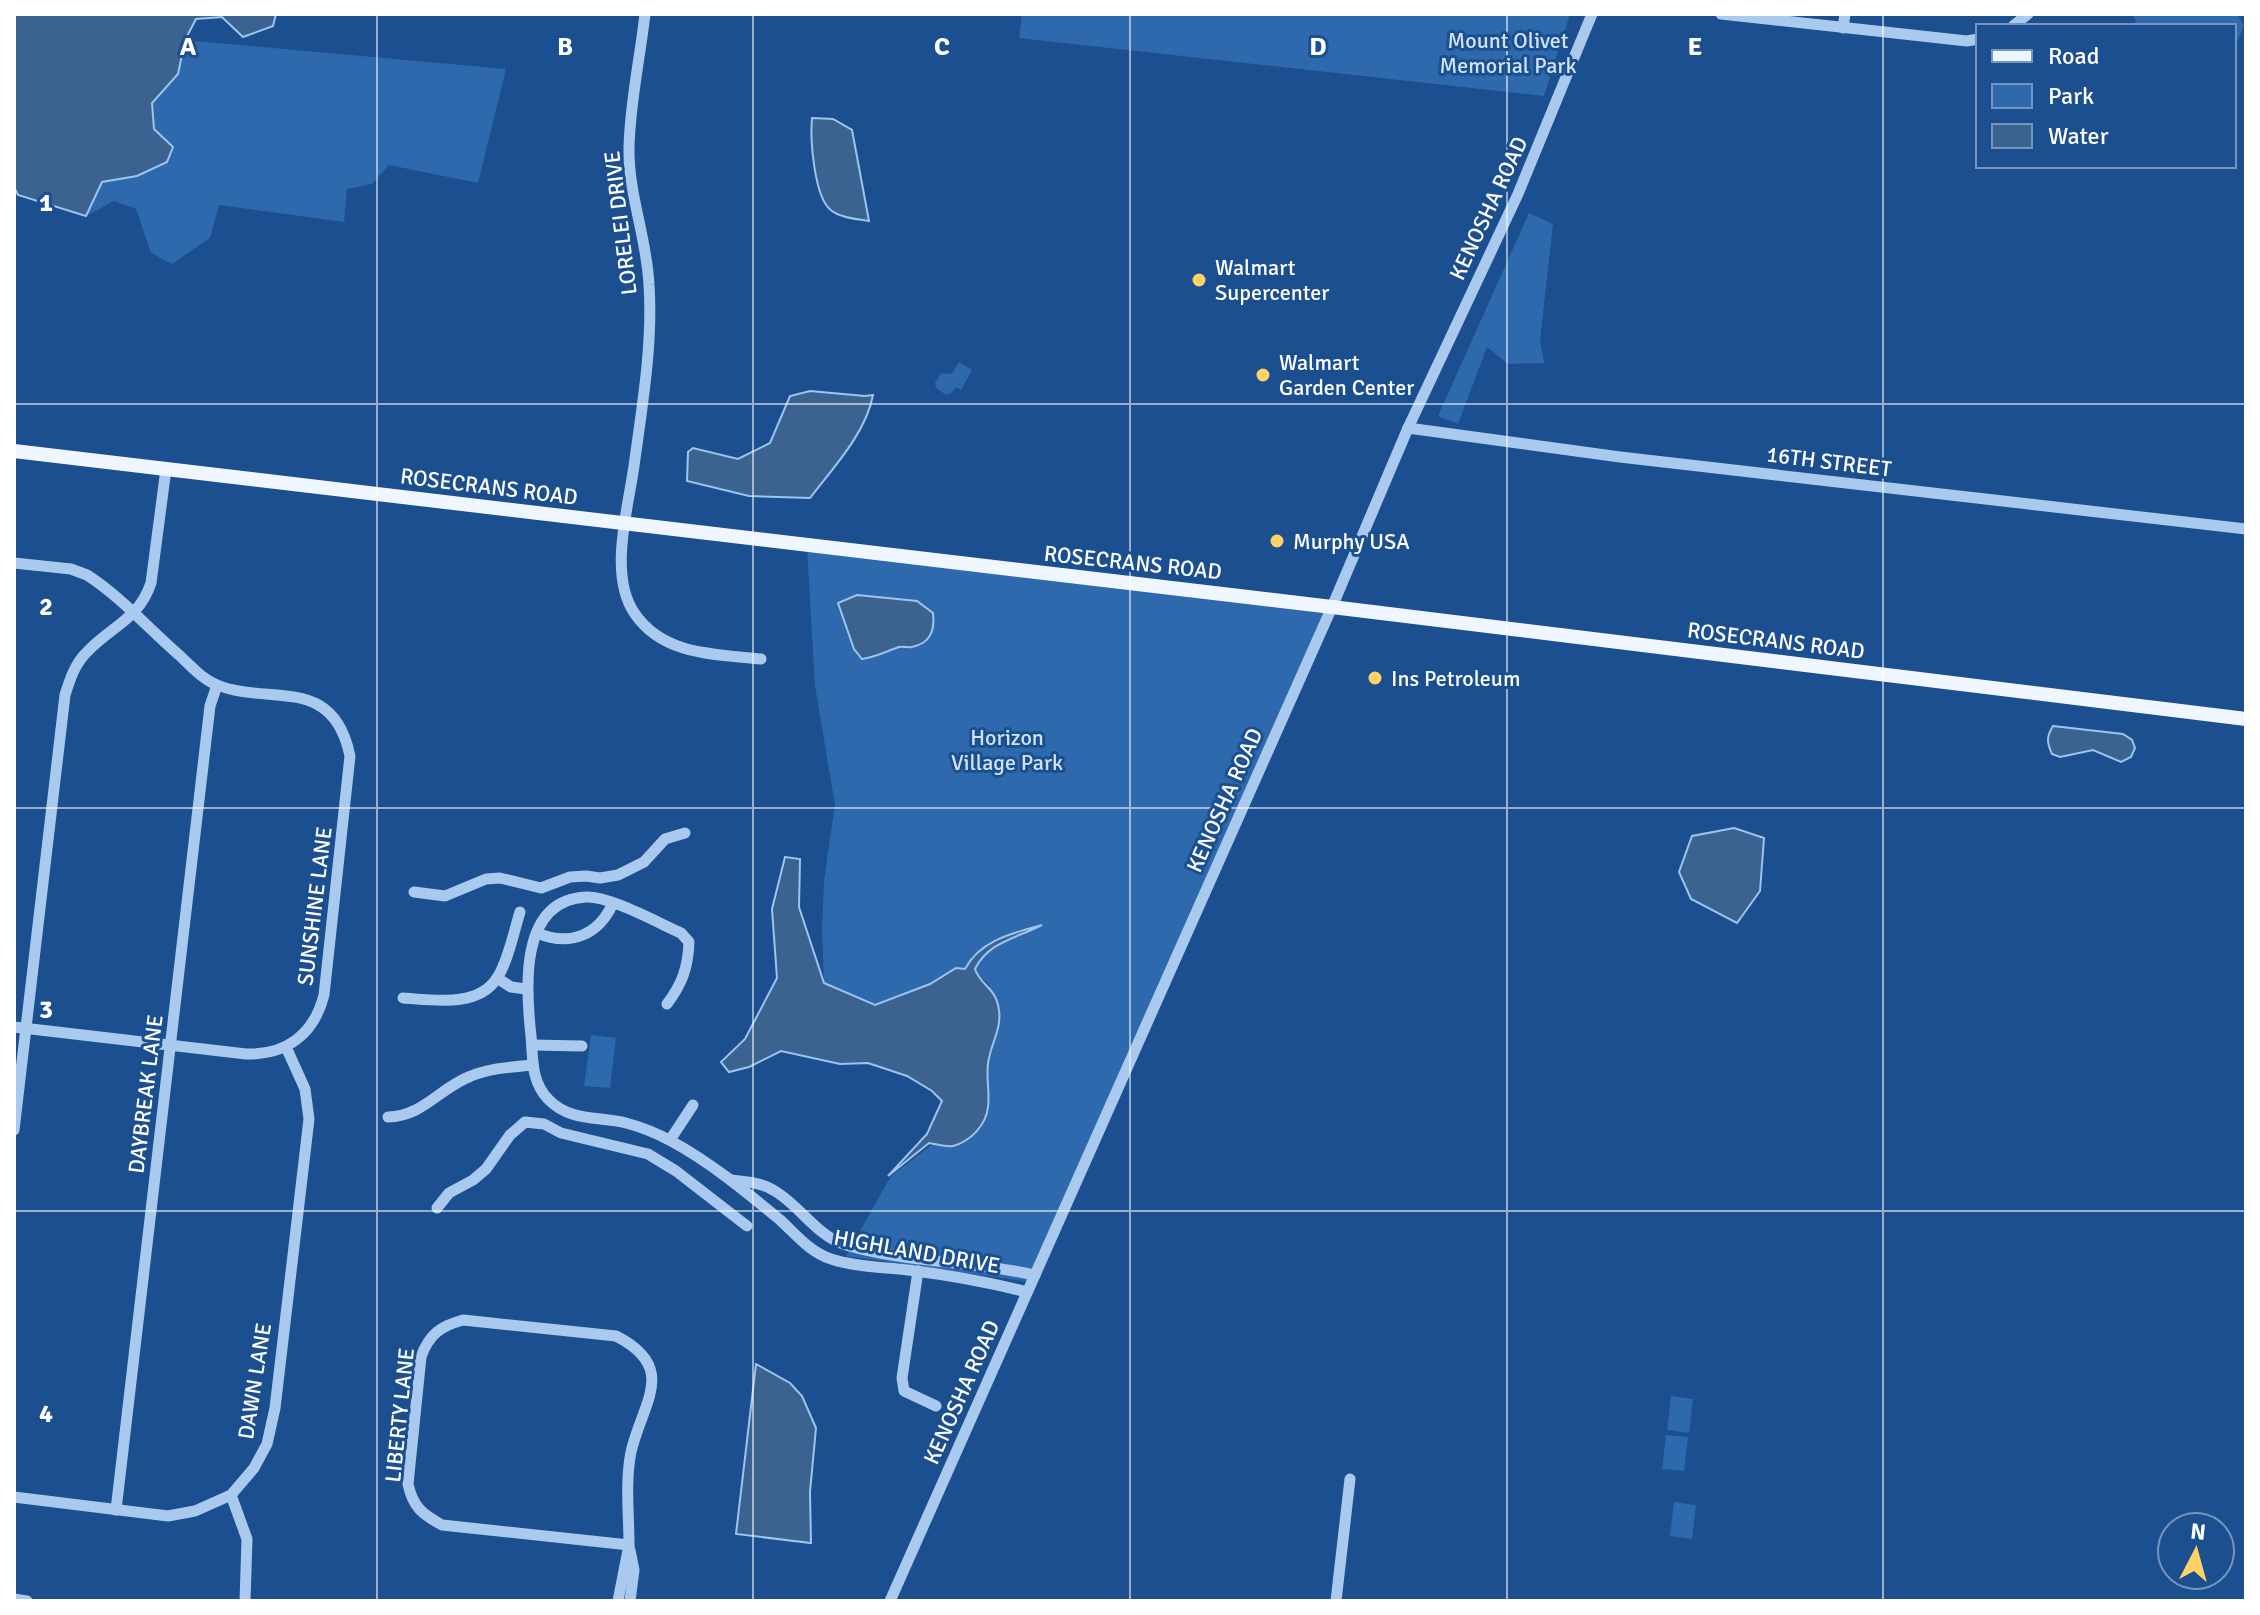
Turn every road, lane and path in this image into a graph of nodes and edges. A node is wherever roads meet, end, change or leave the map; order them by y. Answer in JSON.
{"nodes":[{"id":1,"x":645,"y":14,"type":"edge"},
{"id":2,"x":1592,"y":14,"type":"edge"},
{"id":3,"x":1721,"y":14,"type":"edge"},
{"id":4,"x":1845,"y":14,"type":"edge"},
{"id":5,"x":1843,"y":28,"type":"junction"},
{"id":6,"x":1976,"y":39,"type":"edge"},
{"id":7,"x":1408,"y":428,"type":"junction"},
{"id":8,"x":14,"y":451,"type":"edge"},
{"id":9,"x":166,"y":469,"type":"junction"},
{"id":10,"x":626,"y":523,"type":"junction"},
{"id":11,"x":2246,"y":529,"type":"edge"},
{"id":12,"x":14,"y":563,"type":"edge"},
{"id":13,"x":1332,"y":607,"type":"junction"},
{"id":14,"x":133,"y":614,"type":"junction"},
{"id":15,"x":761,"y":659,"type":"dead end"},
{"id":16,"x":217,"y":685,"type":"junction"},
{"id":17,"x":2246,"y":719,"type":"edge"},
{"id":18,"x":685,"y":833,"type":"dead end"},
{"id":19,"x":565,"y":880,"type":"junction"},
{"id":20,"x":414,"y":892,"type":"dead end"},
{"id":21,"x":571,"y":900,"type":"junction"},
{"id":22,"x":613,"y":903,"type":"junction"},
{"id":23,"x":520,"y":912,"type":"dead end"},
{"id":24,"x":537,"y":933,"type":"junction"},
{"id":25,"x":497,"y":978,"type":"junction"},
{"id":26,"x":526,"y":989,"type":"junction"},
{"id":27,"x":403,"y":998,"type":"dead end"},
{"id":28,"x":667,"y":1004,"type":"dead end"},
{"id":29,"x":20,"y":1027,"type":"edge"},
{"id":30,"x":171,"y":1045,"type":"junction"},
{"id":31,"x":532,"y":1045,"type":"junction"},
{"id":32,"x":582,"y":1046,"type":"dead end"},
{"id":33,"x":286,"y":1047,"type":"junction"},
{"id":34,"x":533,"y":1065,"type":"junction"},
{"id":35,"x":693,"y":1105,"type":"dead end"},
{"id":36,"x":388,"y":1117,"type":"dead end"},
{"id":37,"x":607,"y":1120,"type":"junction"},
{"id":38,"x":14,"y":1130,"type":"edge"},
{"id":39,"x":670,"y":1140,"type":"junction"},
{"id":40,"x":603,"y":1143,"type":"junction"},
{"id":41,"x":730,"y":1180,"type":"junction"},
{"id":42,"x":437,"y":1208,"type":"dead end"},
{"id":43,"x":747,"y":1226,"type":"dead end"},
{"id":44,"x":918,"y":1271,"type":"junction"},
{"id":45,"x":1035,"y":1275,"type":"junction"},
{"id":46,"x":1027,"y":1292,"type":"junction"},
{"id":47,"x":936,"y":1406,"type":"dead end"},
{"id":48,"x":1350,"y":1479,"type":"dead end"},
{"id":49,"x":231,"y":1495,"type":"junction"},
{"id":50,"x":14,"y":1497,"type":"edge"},
{"id":51,"x":116,"y":1510,"type":"junction"},
{"id":52,"x":629,"y":1545,"type":"junction"},
{"id":53,"x":14,"y":1599,"type":"edge"},
{"id":54,"x":27,"y":1601,"type":"edge"},
{"id":55,"x":245,"y":1601,"type":"edge"},
{"id":56,"x":618,"y":1601,"type":"edge"},
{"id":57,"x":630,"y":1601,"type":"edge"},
{"id":58,"x":890,"y":1601,"type":"edge"},
{"id":59,"x":1336,"y":1601,"type":"edge"}],
"edges":[{"from":1,"to":10,"type":"street","name":"LORELEI DRIVE"},
{"from":2,"to":7,"type":"street","name":"KENOSHA ROAD"},
{"from":3,"to":5,"type":"street"},
{"from":4,"to":5,"type":"street"},
{"from":5,"to":6,"type":"street"},
{"from":7,"to":11,"type":"street","name":"16TH STREET"},
{"from":7,"to":13,"type":"street","name":"KENOSHA ROAD"},
{"from":8,"to":9,"type":"main road","name":"ROSECRANS ROAD"},
{"from":9,"to":10,"type":"main road","name":"ROSECRANS ROAD"},
{"from":9,"to":14,"type":"street"},
{"from":10,"to":13,"type":"main road","name":"ROSECRANS ROAD"},
{"from":10,"to":15,"type":"street","name":"LORELEI DRIVE"},
{"from":12,"to":14,"type":"street","name":"SUNSHINE LANE"},
{"from":13,"to":17,"type":"main road","name":"ROSECRANS ROAD"},
{"from":13,"to":45,"type":"street","name":"KENOSHA ROAD"},
{"from":14,"to":16,"type":"street","name":"SUNSHINE LANE"},
{"from":14,"to":29,"type":"street"},
{"from":16,"to":30,"type":"street","name":"DAYBREAK LANE"},
{"from":16,"to":33,"type":"street","name":"SUNSHINE LANE"},
{"from":18,"to":19,"type":"street"},
{"from":19,"to":20,"type":"street"},
{"from":19,"to":21,"type":"street"},
{"from":21,"to":22,"type":"street"},
{"from":21,"to":24,"type":"street","name":"HIGHLAND DRIVE"},
{"from":22,"to":24,"type":"street"},
{"from":22,"to":28,"type":"street"},
{"from":23,"to":25,"type":"street"},
{"from":24,"to":26,"type":"street","name":"HIGHLAND DRIVE"},
{"from":25,"to":26,"type":"street"},
{"from":25,"to":27,"type":"street"},
{"from":26,"to":31,"type":"street","name":"HIGHLAND DRIVE"},
{"from":29,"to":30,"type":"street"},
{"from":29,"to":38,"type":"street"},
{"from":30,"to":33,"type":"street"},
{"from":30,"to":51,"type":"street","name":"DAYBREAK LANE"},
{"from":31,"to":32,"type":"street"},
{"from":31,"to":34,"type":"street","name":"HIGHLAND DRIVE"},
{"from":33,"to":49,"type":"street","name":"DAWN LANE"},
{"from":34,"to":36,"type":"street"},
{"from":34,"to":37,"type":"street","name":"HIGHLAND DRIVE"},
{"from":35,"to":39,"type":"street"},
{"from":37,"to":39,"type":"street","name":"HIGHLAND DRIVE"},
{"from":37,"to":40,"type":"street"},
{"from":39,"to":41,"type":"street","name":"HIGHLAND DRIVE"},
{"from":40,"to":42,"type":"street"},
{"from":40,"to":43,"type":"street"},
{"from":41,"to":44,"type":"street","name":"HIGHLAND DRIVE"},
{"from":41,"to":45,"type":"street","name":"HIGHLAND DRIVE"},
{"from":44,"to":46,"type":"street","name":"HIGHLAND DRIVE"},
{"from":44,"to":47,"type":"street"},
{"from":45,"to":46,"type":"street","name":"KENOSHA ROAD"},
{"from":46,"to":58,"type":"street","name":"KENOSHA ROAD"},
{"from":48,"to":59,"type":"street"},
{"from":49,"to":51,"type":"street","name":"DAWN LANE"},
{"from":49,"to":55,"type":"street"},
{"from":50,"to":51,"type":"street","name":"DAWN LANE"},
{"from":52,"to":52,"type":"street","name":"LIBERTY LANE"},
{"from":52,"to":56,"type":"street","name":"LIBERTY LANE"},
{"from":52,"to":57,"type":"street","name":"LIBERTY LANE"},
{"from":53,"to":54,"type":"street"}]}
